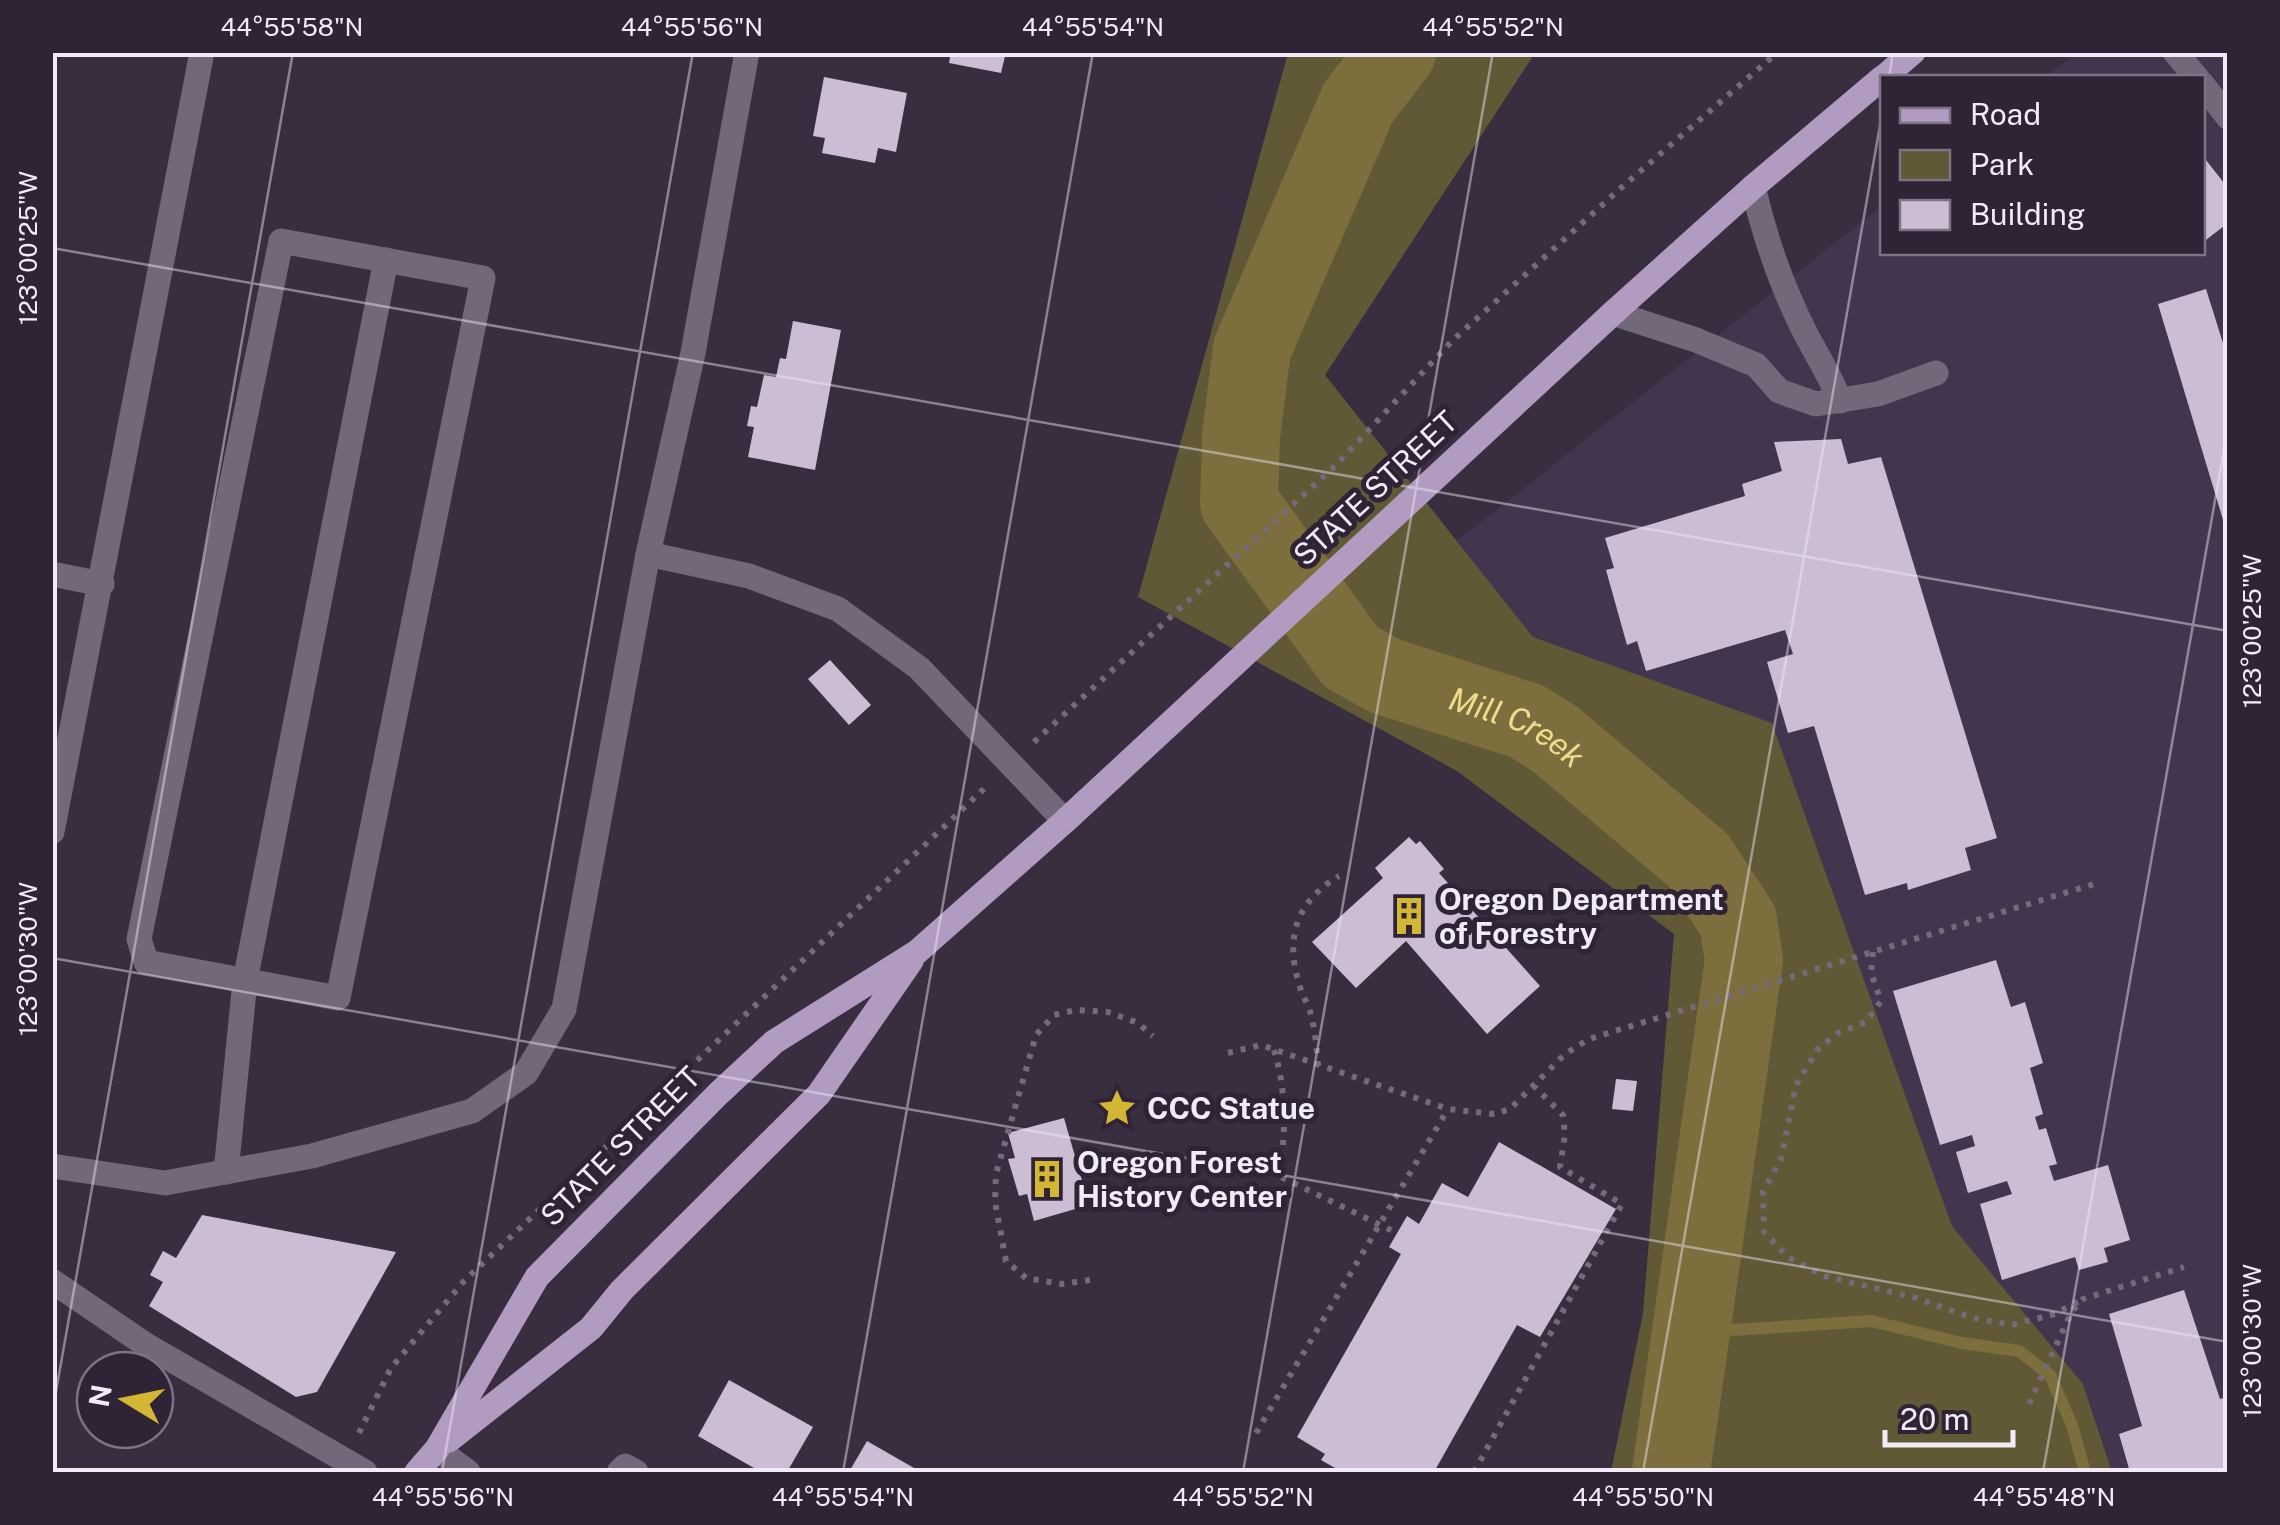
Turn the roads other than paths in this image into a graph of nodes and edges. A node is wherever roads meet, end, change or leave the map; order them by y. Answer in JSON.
{"nodes":[{"id":1,"x":202,"y":52,"type":"edge"},
{"id":2,"x":747,"y":52,"type":"edge"},
{"id":3,"x":1912,"y":52,"type":"edge"},
{"id":4,"x":2175,"y":52,"type":"edge"},
{"id":5,"x":1886,"y":75,"type":"edge"},
{"id":6,"x":2194,"y":75,"type":"edge"},
{"id":7,"x":1880,"y":81,"type":"edge"},
{"id":8,"x":2205,"y":88,"type":"edge"},
{"id":9,"x":2228,"y":117,"type":"edge"},
{"id":10,"x":1753,"y":187,"type":"junction"},
{"id":11,"x":386,"y":260,"type":"junction"},
{"id":12,"x":1613,"y":313,"type":"junction"},
{"id":13,"x":1936,"y":373,"type":"dead end"},
{"id":14,"x":1840,"y":401,"type":"junction"},
{"id":15,"x":648,"y":554,"type":"junction"},
{"id":16,"x":52,"y":574,"type":"edge"},
{"id":17,"x":102,"y":584,"type":"junction"},
{"id":18,"x":1064,"y":821,"type":"junction"},
{"id":19,"x":52,"y":832,"type":"edge"},
{"id":20,"x":917,"y":952,"type":"junction"},
{"id":21,"x":245,"y":981,"type":"junction"},
{"id":22,"x":52,"y":1166,"type":"edge"},
{"id":23,"x":226,"y":1172,"type":"junction"},
{"id":24,"x":52,"y":1281,"type":"edge"},
{"id":25,"x":437,"y":1449,"type":"junction"},
{"id":26,"x":366,"y":1472,"type":"edge"},
{"id":27,"x":416,"y":1472,"type":"edge"},
{"id":28,"x":468,"y":1472,"type":"edge"},
{"id":29,"x":618,"y":1472,"type":"edge"},
{"id":30,"x":636,"y":1472,"type":"edge"}],
"edges":[{"from":1,"to":17,"type":"lane"},
{"from":2,"to":15,"type":"lane"},
{"from":3,"to":5,"type":"main road","name":"STATE STREET"},
{"from":4,"to":6,"type":"lane"},
{"from":7,"to":10,"type":"main road","name":"STATE STREET"},
{"from":8,"to":9,"type":"lane"},
{"from":10,"to":12,"type":"main road","name":"STATE STREET"},
{"from":10,"to":14,"type":"lane"},
{"from":11,"to":21,"type":"lane"},
{"from":11,"to":21,"type":"lane"},
{"from":11,"to":21,"type":"lane"},
{"from":12,"to":14,"type":"lane"},
{"from":12,"to":18,"type":"main road","name":"STATE STREET"},
{"from":13,"to":14,"type":"lane"},
{"from":15,"to":18,"type":"lane"},
{"from":15,"to":23,"type":"lane"},
{"from":16,"to":17,"type":"lane"},
{"from":17,"to":19,"type":"lane"},
{"from":18,"to":20,"type":"main road","name":"STATE STREET"},
{"from":20,"to":25,"type":"main road","name":"STATE STREET"},
{"from":20,"to":25,"type":"main road","name":"STATE STREET"},
{"from":21,"to":23,"type":"lane"},
{"from":22,"to":23,"type":"lane"},
{"from":24,"to":26,"type":"lane"},
{"from":25,"to":27,"type":"main road","name":"STATE STREET"},
{"from":25,"to":28,"type":"lane"},
{"from":29,"to":30,"type":"lane"}]}
